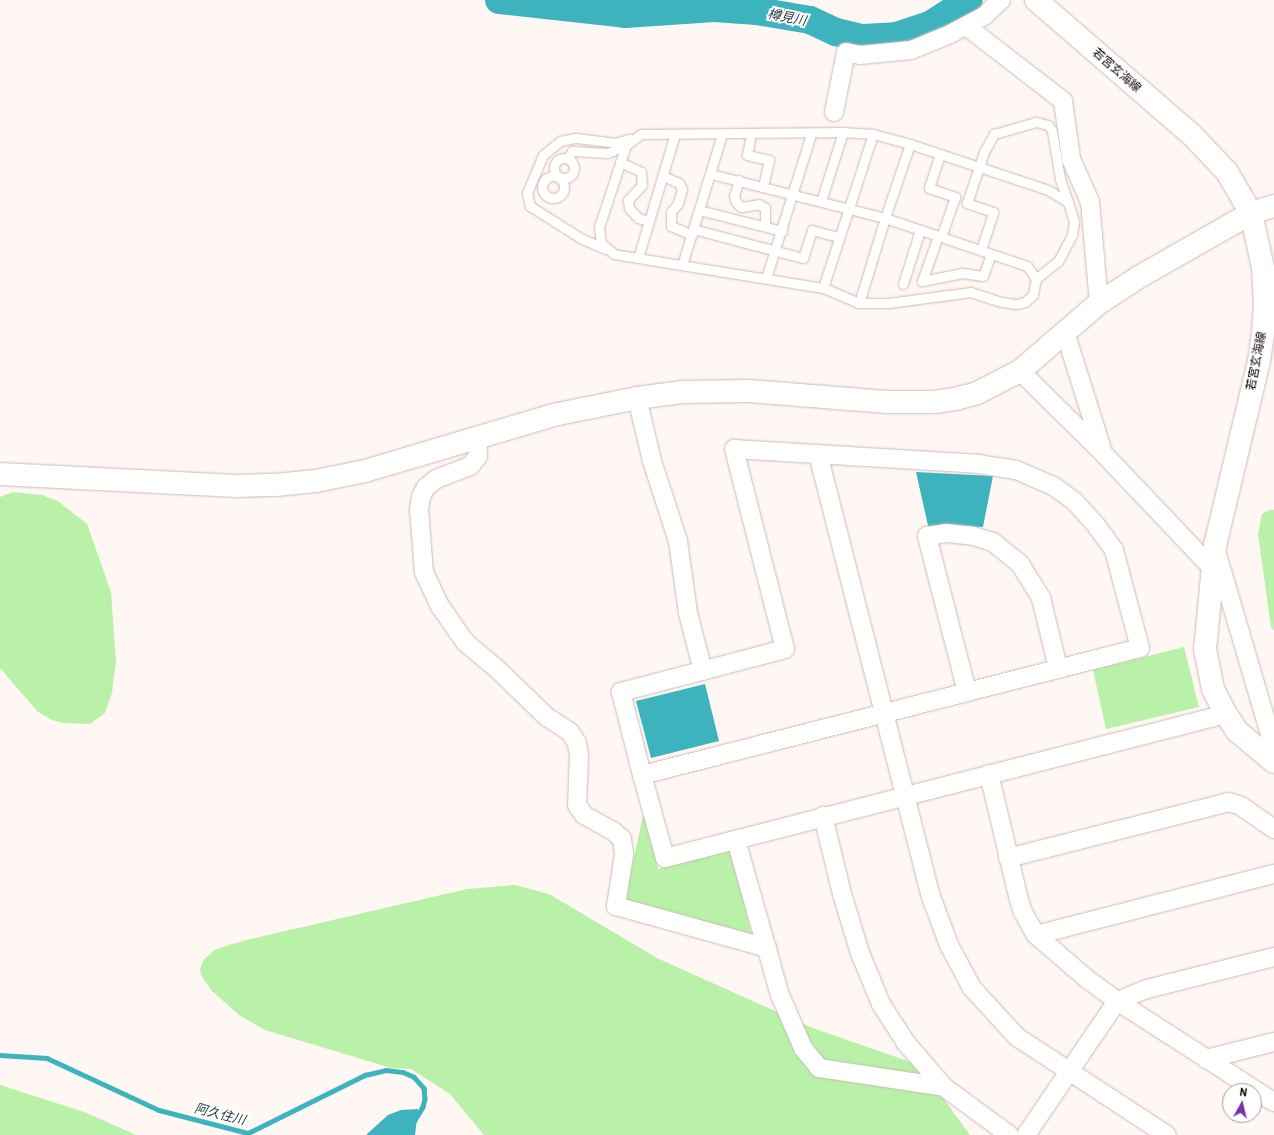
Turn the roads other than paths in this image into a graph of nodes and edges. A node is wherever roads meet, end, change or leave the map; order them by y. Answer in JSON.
{"nodes":[{"id":1,"x":1001,"y":0,"type":"edge"},
{"id":2,"x":1036,"y":0,"type":"edge"},
{"id":3,"x":966,"y":26,"type":"junction"},
{"id":4,"x":834,"y":112,"type":"dead end"},
{"id":5,"x":843,"y":132,"type":"junction"},
{"id":6,"x":675,"y":134,"type":"junction"},
{"id":7,"x":722,"y":134,"type":"junction"},
{"id":8,"x":751,"y":134,"type":"junction"},
{"id":9,"x":810,"y":134,"type":"junction"},
{"id":10,"x":873,"y":134,"type":"junction"},
{"id":11,"x":629,"y":142,"type":"junction"},
{"id":12,"x":910,"y":144,"type":"junction"},
{"id":13,"x":940,"y":154,"type":"junction"},
{"id":14,"x":568,"y":158,"type":"junction"},
{"id":15,"x":620,"y":162,"type":"junction"},
{"id":16,"x":978,"y":167,"type":"junction"},
{"id":17,"x":711,"y":174,"type":"junction"},
{"id":18,"x":663,"y":176,"type":"junction"},
{"id":19,"x":558,"y":178,"type":"junction"},
{"id":20,"x":739,"y":180,"type":"junction"},
{"id":21,"x":763,"y":187,"type":"junction"},
{"id":22,"x":794,"y":194,"type":"junction"},
{"id":23,"x":548,"y":197,"type":"junction"},
{"id":24,"x":821,"y":201,"type":"junction"},
{"id":25,"x":1068,"y":202,"type":"junction"},
{"id":26,"x":1274,"y":206,"type":"edge"},
{"id":27,"x":848,"y":208,"type":"junction"},
{"id":28,"x":699,"y":210,"type":"junction"},
{"id":29,"x":541,"y":213,"type":"junction"},
{"id":30,"x":1252,"y":213,"type":"junction"},
{"id":31,"x":885,"y":218,"type":"junction"},
{"id":32,"x":1082,"y":218,"type":"junction"},
{"id":33,"x":649,"y":222,"type":"junction"},
{"id":34,"x":765,"y":226,"type":"junction"},
{"id":35,"x":920,"y":230,"type":"junction"},
{"id":36,"x":782,"y":231,"type":"junction"},
{"id":37,"x":692,"y":232,"type":"junction"},
{"id":38,"x":940,"y":236,"type":"junction"},
{"id":39,"x":839,"y":237,"type":"junction"},
{"id":40,"x":606,"y":249,"type":"junction"},
{"id":41,"x":775,"y":250,"type":"junction"},
{"id":42,"x":981,"y":250,"type":"junction"},
{"id":43,"x":991,"y":254,"type":"junction"},
{"id":44,"x":638,"y":258,"type":"junction"},
{"id":45,"x":682,"y":265,"type":"junction"},
{"id":46,"x":766,"y":278,"type":"junction"},
{"id":47,"x":1036,"y":279,"type":"junction"},
{"id":48,"x":903,"y":284,"type":"dead end"},
{"id":49,"x":823,"y":288,"type":"junction"},
{"id":50,"x":859,"y":303,"type":"junction"},
{"id":51,"x":1099,"y":303,"type":"junction"},
{"id":52,"x":1065,"y":332,"type":"junction"},
{"id":53,"x":1020,"y":371,"type":"junction"},
{"id":54,"x":637,"y":398,"type":"junction"},
{"id":55,"x":477,"y":440,"type":"junction"},
{"id":56,"x":1102,"y":452,"type":"junction"},
{"id":57,"x":818,"y":454,"type":"junction"},
{"id":58,"x":0,"y":474,"type":"edge"},
{"id":59,"x":1215,"y":546,"type":"junction"},
{"id":60,"x":1212,"y":568,"type":"junction"},
{"id":61,"x":1058,"y":668,"type":"junction"},
{"id":62,"x":703,"y":671,"type":"junction"},
{"id":63,"x":967,"y":692,"type":"junction"},
{"id":64,"x":884,"y":713,"type":"junction"},
{"id":65,"x":1226,"y":714,"type":"junction"},
{"id":66,"x":1274,"y":748,"type":"edge"},
{"id":67,"x":1274,"y":762,"type":"edge"},
{"id":68,"x":989,"y":774,"type":"junction"},
{"id":69,"x":642,"y":775,"type":"junction"},
{"id":70,"x":906,"y":796,"type":"junction"},
{"id":71,"x":823,"y":816,"type":"junction"},
{"id":72,"x":1274,"y":829,"type":"edge"},
{"id":73,"x":736,"y":840,"type":"junction"},
{"id":74,"x":1008,"y":858,"type":"junction"},
{"id":75,"x":1274,"y":874,"type":"edge"},
{"id":76,"x":1036,"y":935,"type":"junction"},
{"id":77,"x":767,"y":948,"type":"junction"},
{"id":78,"x":1274,"y":957,"type":"edge"},
{"id":79,"x":1117,"y":1001,"type":"junction"},
{"id":80,"x":1274,"y":1042,"type":"edge"},
{"id":81,"x":1206,"y":1060,"type":"junction"},
{"id":82,"x":1069,"y":1070,"type":"junction"},
{"id":83,"x":944,"y":1087,"type":"junction"},
{"id":84,"x":1274,"y":1102,"type":"edge"},
{"id":85,"x":1009,"y":1135,"type":"edge"},
{"id":86,"x":1026,"y":1135,"type":"edge"},
{"id":87,"x":1167,"y":1135,"type":"edge"}],
"edges":[{"from":1,"to":3,"type":"street"},
{"from":2,"to":30,"type":"street","name":"若宮玄海線"},
{"from":3,"to":4,"type":"street"},
{"from":3,"to":32,"type":"street"},
{"from":5,"to":9,"type":"lane"},
{"from":5,"to":10,"type":"lane"},
{"from":5,"to":24,"type":"lane"},
{"from":6,"to":7,"type":"lane"},
{"from":6,"to":11,"type":"lane"},
{"from":6,"to":18,"type":"lane"},
{"from":7,"to":8,"type":"lane"},
{"from":7,"to":17,"type":"lane"},
{"from":8,"to":9,"type":"lane"},
{"from":8,"to":21,"type":"lane"},
{"from":9,"to":22,"type":"lane"},
{"from":10,"to":12,"type":"lane"},
{"from":10,"to":27,"type":"lane"},
{"from":11,"to":14,"type":"lane"},
{"from":11,"to":15,"type":"lane"},
{"from":11,"to":29,"type":"lane"},
{"from":12,"to":13,"type":"lane"},
{"from":12,"to":31,"type":"lane"},
{"from":13,"to":16,"type":"lane"},
{"from":13,"to":38,"type":"lane"},
{"from":14,"to":19,"type":"lane"},
{"from":14,"to":19,"type":"lane"},
{"from":15,"to":33,"type":"lane"},
{"from":15,"to":40,"type":"lane"},
{"from":16,"to":25,"type":"lane"},
{"from":16,"to":25,"type":"lane"},
{"from":16,"to":42,"type":"lane"},
{"from":17,"to":20,"type":"lane"},
{"from":17,"to":28,"type":"lane"},
{"from":18,"to":33,"type":"lane"},
{"from":18,"to":37,"type":"lane"},
{"from":19,"to":23,"type":"lane"},
{"from":19,"to":23,"type":"lane"},
{"from":20,"to":21,"type":"lane"},
{"from":20,"to":34,"type":"lane"},
{"from":21,"to":22,"type":"lane"},
{"from":22,"to":24,"type":"lane"},
{"from":22,"to":36,"type":"lane"},
{"from":23,"to":29,"type":"lane"},
{"from":24,"to":27,"type":"lane"},
{"from":25,"to":32,"type":"lane"},
{"from":26,"to":30,"type":"street"},
{"from":27,"to":31,"type":"lane"},
{"from":27,"to":39,"type":"lane"},
{"from":28,"to":34,"type":"lane"},
{"from":28,"to":37,"type":"lane"},
{"from":29,"to":40,"type":"lane"},
{"from":30,"to":51,"type":"street"},
{"from":30,"to":59,"type":"street","name":"若宮玄海線"},
{"from":31,"to":35,"type":"lane"},
{"from":31,"to":50,"type":"lane"},
{"from":32,"to":47,"type":"lane"},
{"from":32,"to":51,"type":"street"},
{"from":33,"to":44,"type":"lane"},
{"from":34,"to":36,"type":"lane"},
{"from":35,"to":38,"type":"lane"},
{"from":35,"to":48,"type":"lane"},
{"from":36,"to":41,"type":"lane"},
{"from":37,"to":41,"type":"lane"},
{"from":37,"to":45,"type":"lane"},
{"from":38,"to":42,"type":"lane"},
{"from":38,"to":43,"type":"lane"},
{"from":39,"to":41,"type":"lane"},
{"from":39,"to":49,"type":"lane"},
{"from":40,"to":44,"type":"lane"},
{"from":41,"to":46,"type":"lane"},
{"from":42,"to":43,"type":"lane"},
{"from":43,"to":47,"type":"lane"},
{"from":44,"to":45,"type":"lane"},
{"from":45,"to":46,"type":"lane"},
{"from":46,"to":49,"type":"lane"},
{"from":47,"to":50,"type":"lane"},
{"from":49,"to":50,"type":"lane"},
{"from":51,"to":52,"type":"street"},
{"from":52,"to":53,"type":"street"},
{"from":52,"to":56,"type":"street"},
{"from":53,"to":54,"type":"street"},
{"from":53,"to":56,"type":"street"},
{"from":54,"to":55,"type":"street"},
{"from":54,"to":62,"type":"street"},
{"from":55,"to":58,"type":"street"},
{"from":55,"to":77,"type":"street"},
{"from":56,"to":60,"type":"street"},
{"from":57,"to":61,"type":"street"},
{"from":57,"to":62,"type":"street"},
{"from":57,"to":64,"type":"street"},
{"from":59,"to":60,"type":"street","name":"若宮玄海線"},
{"from":59,"to":66,"type":"street"},
{"from":60,"to":65,"type":"street","name":"若宮玄海線"},
{"from":61,"to":63,"type":"street"},
{"from":61,"to":63,"type":"street"},
{"from":62,"to":69,"type":"street"},
{"from":63,"to":64,"type":"street"},
{"from":64,"to":69,"type":"street"},
{"from":64,"to":70,"type":"street"},
{"from":65,"to":67,"type":"street","name":"若宮玄海線"},
{"from":65,"to":68,"type":"street"},
{"from":68,"to":70,"type":"street"},
{"from":68,"to":74,"type":"street"},
{"from":69,"to":73,"type":"street"},
{"from":70,"to":71,"type":"street"},
{"from":70,"to":82,"type":"street"},
{"from":71,"to":73,"type":"street"},
{"from":71,"to":83,"type":"street"},
{"from":72,"to":74,"type":"street"},
{"from":73,"to":77,"type":"street"},
{"from":74,"to":76,"type":"street"},
{"from":75,"to":76,"type":"street"},
{"from":76,"to":79,"type":"street"},
{"from":77,"to":83,"type":"street"},
{"from":78,"to":79,"type":"street"},
{"from":79,"to":81,"type":"street"},
{"from":79,"to":82,"type":"street"},
{"from":80,"to":81,"type":"street"},
{"from":81,"to":84,"type":"street"},
{"from":82,"to":86,"type":"street"},
{"from":82,"to":87,"type":"street"},
{"from":83,"to":85,"type":"street"}]}
